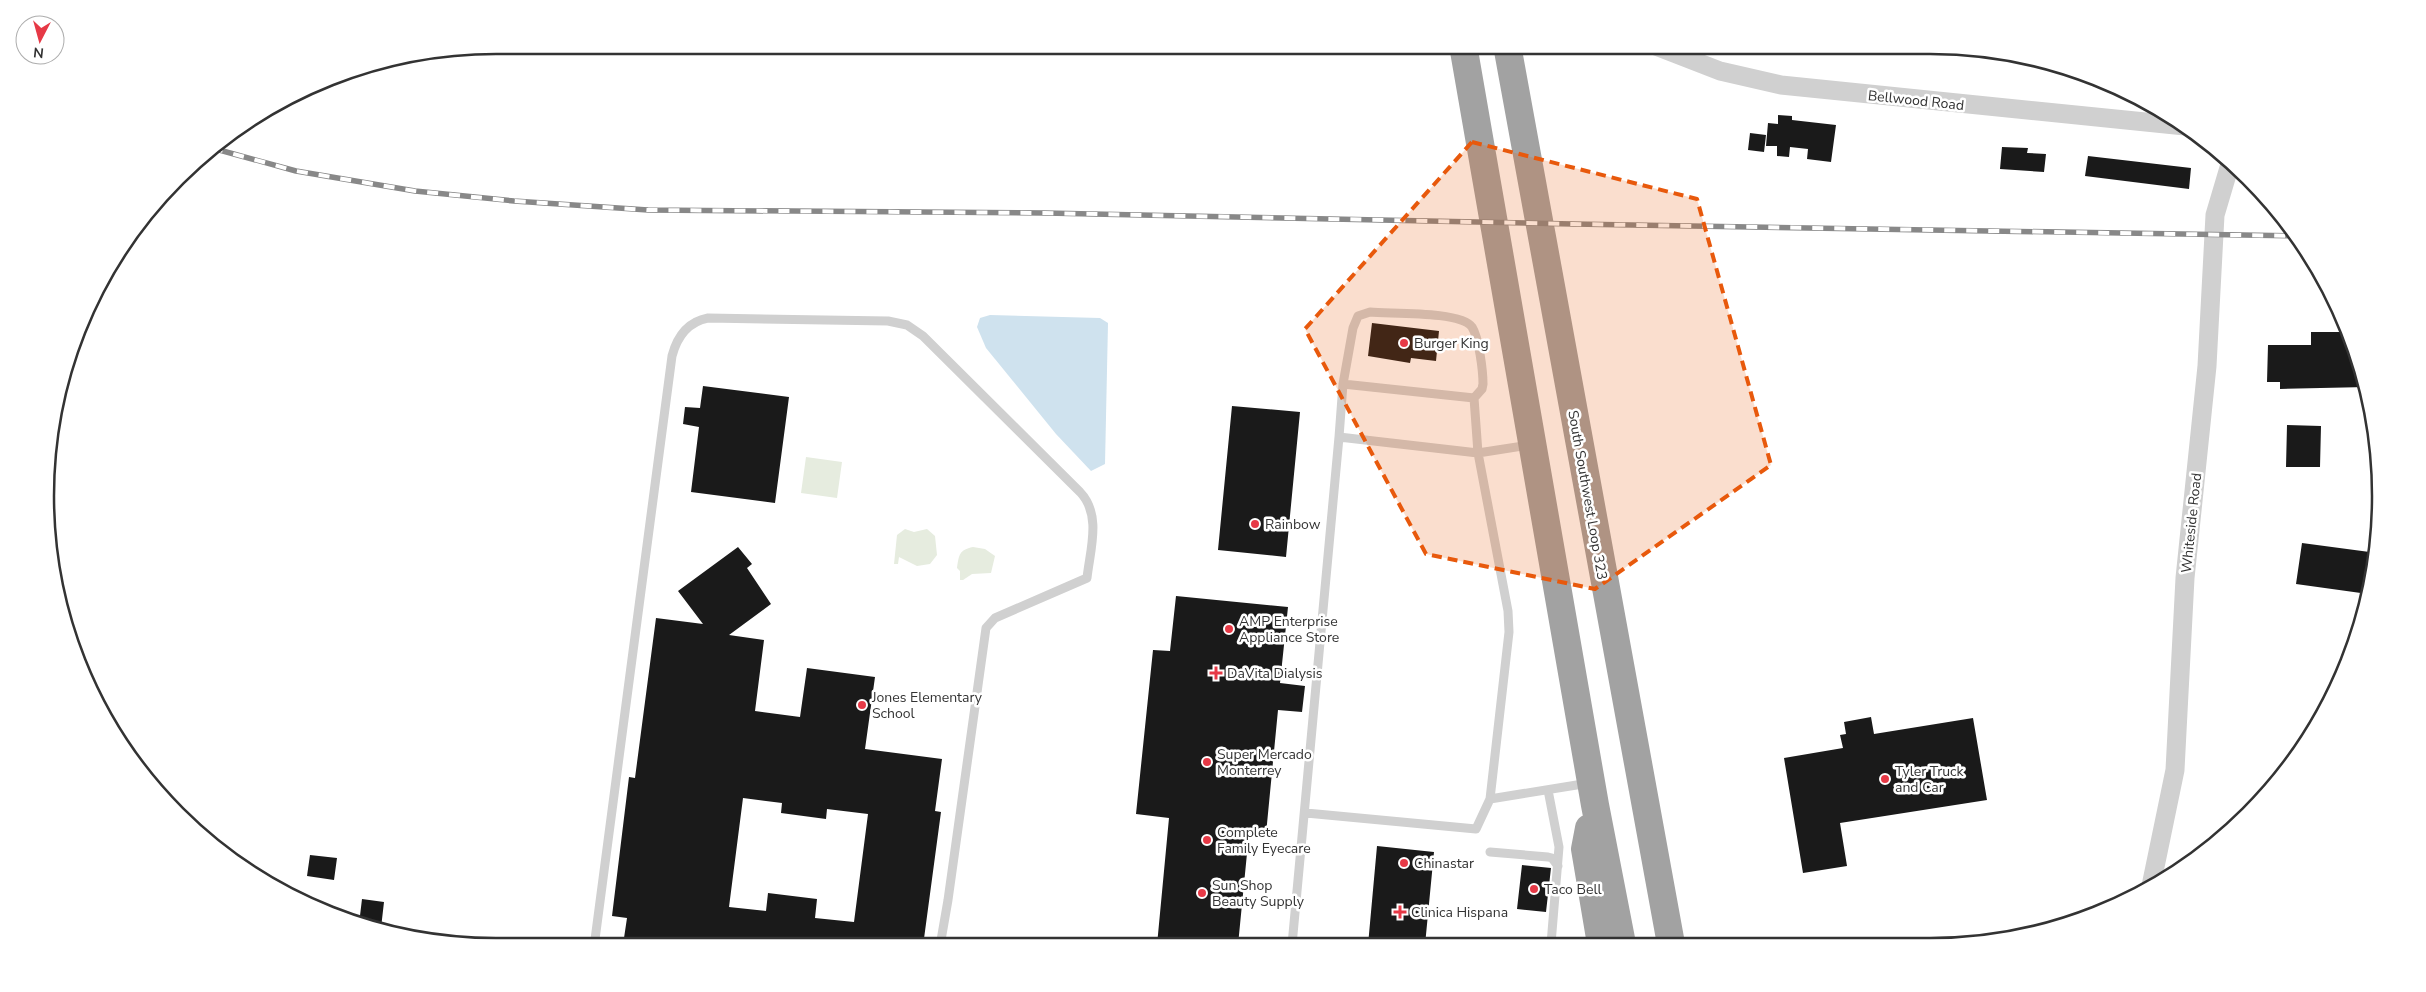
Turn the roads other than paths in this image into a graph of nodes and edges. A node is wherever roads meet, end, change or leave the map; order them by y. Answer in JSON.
{"nodes":[{"id":1,"x":1465,"y":54,"type":"edge"},
{"id":2,"x":1509,"y":54,"type":"edge"},
{"id":3,"x":1676,"y":54,"type":"edge"},
{"id":4,"x":2170,"y":124,"type":"edge"},
{"id":5,"x":2229,"y":169,"type":"edge"},
{"id":6,"x":1343,"y":384,"type":"junction"},
{"id":7,"x":1474,"y":398,"type":"junction"},
{"id":8,"x":1339,"y":437,"type":"junction"},
{"id":9,"x":1534,"y":444,"type":"junction"},
{"id":10,"x":1478,"y":453,"type":"junction"},
{"id":11,"x":1548,"y":790,"type":"junction"},
{"id":12,"x":1594,"y":794,"type":"junction"},
{"id":13,"x":1490,"y":799,"type":"junction"},
{"id":14,"x":1306,"y":813,"type":"junction"},
{"id":15,"x":1490,"y":852,"type":"dead end"},
{"id":16,"x":1558,"y":866,"type":"junction"},
{"id":17,"x":2154,"y":877,"type":"edge"},
{"id":18,"x":1664,"y":903,"type":"junction"},
{"id":19,"x":595,"y":938,"type":"edge"},
{"id":20,"x":941,"y":938,"type":"edge"},
{"id":21,"x":1293,"y":938,"type":"edge"},
{"id":22,"x":1552,"y":938,"type":"edge"},
{"id":23,"x":1600,"y":938,"type":"edge"},
{"id":24,"x":1621,"y":938,"type":"edge"},
{"id":25,"x":1669,"y":938,"type":"edge"},
{"id":26,"x":1683,"y":938,"type":"edge"}],
"edges":[{"from":1,"to":9,"type":"highway"},
{"from":2,"to":18,"type":"highway","name":"South Southwest Loop 323"},
{"from":3,"to":4,"type":"street","name":"Bellwood Road"},
{"from":5,"to":17,"type":"street","name":"Whiteside Road"},
{"from":6,"to":7,"type":"lane"},
{"from":6,"to":7,"type":"lane"},
{"from":6,"to":8,"type":"lane"},
{"from":7,"to":10,"type":"lane"},
{"from":8,"to":10,"type":"lane"},
{"from":8,"to":14,"type":"lane"},
{"from":9,"to":10,"type":"lane"},
{"from":9,"to":12,"type":"highway"},
{"from":10,"to":13,"type":"lane"},
{"from":11,"to":12,"type":"lane"},
{"from":11,"to":13,"type":"lane"},
{"from":11,"to":16,"type":"lane"},
{"from":12,"to":23,"type":"highway"},
{"from":12,"to":24,"type":"highway"},
{"from":13,"to":14,"type":"lane"},
{"from":14,"to":21,"type":"lane"},
{"from":15,"to":16,"type":"lane"},
{"from":16,"to":22,"type":"lane"},
{"from":18,"to":25,"type":"highway","name":"South Southwest Loop 323"},
{"from":18,"to":26,"type":"highway"},
{"from":19,"to":20,"type":"lane"}]}
